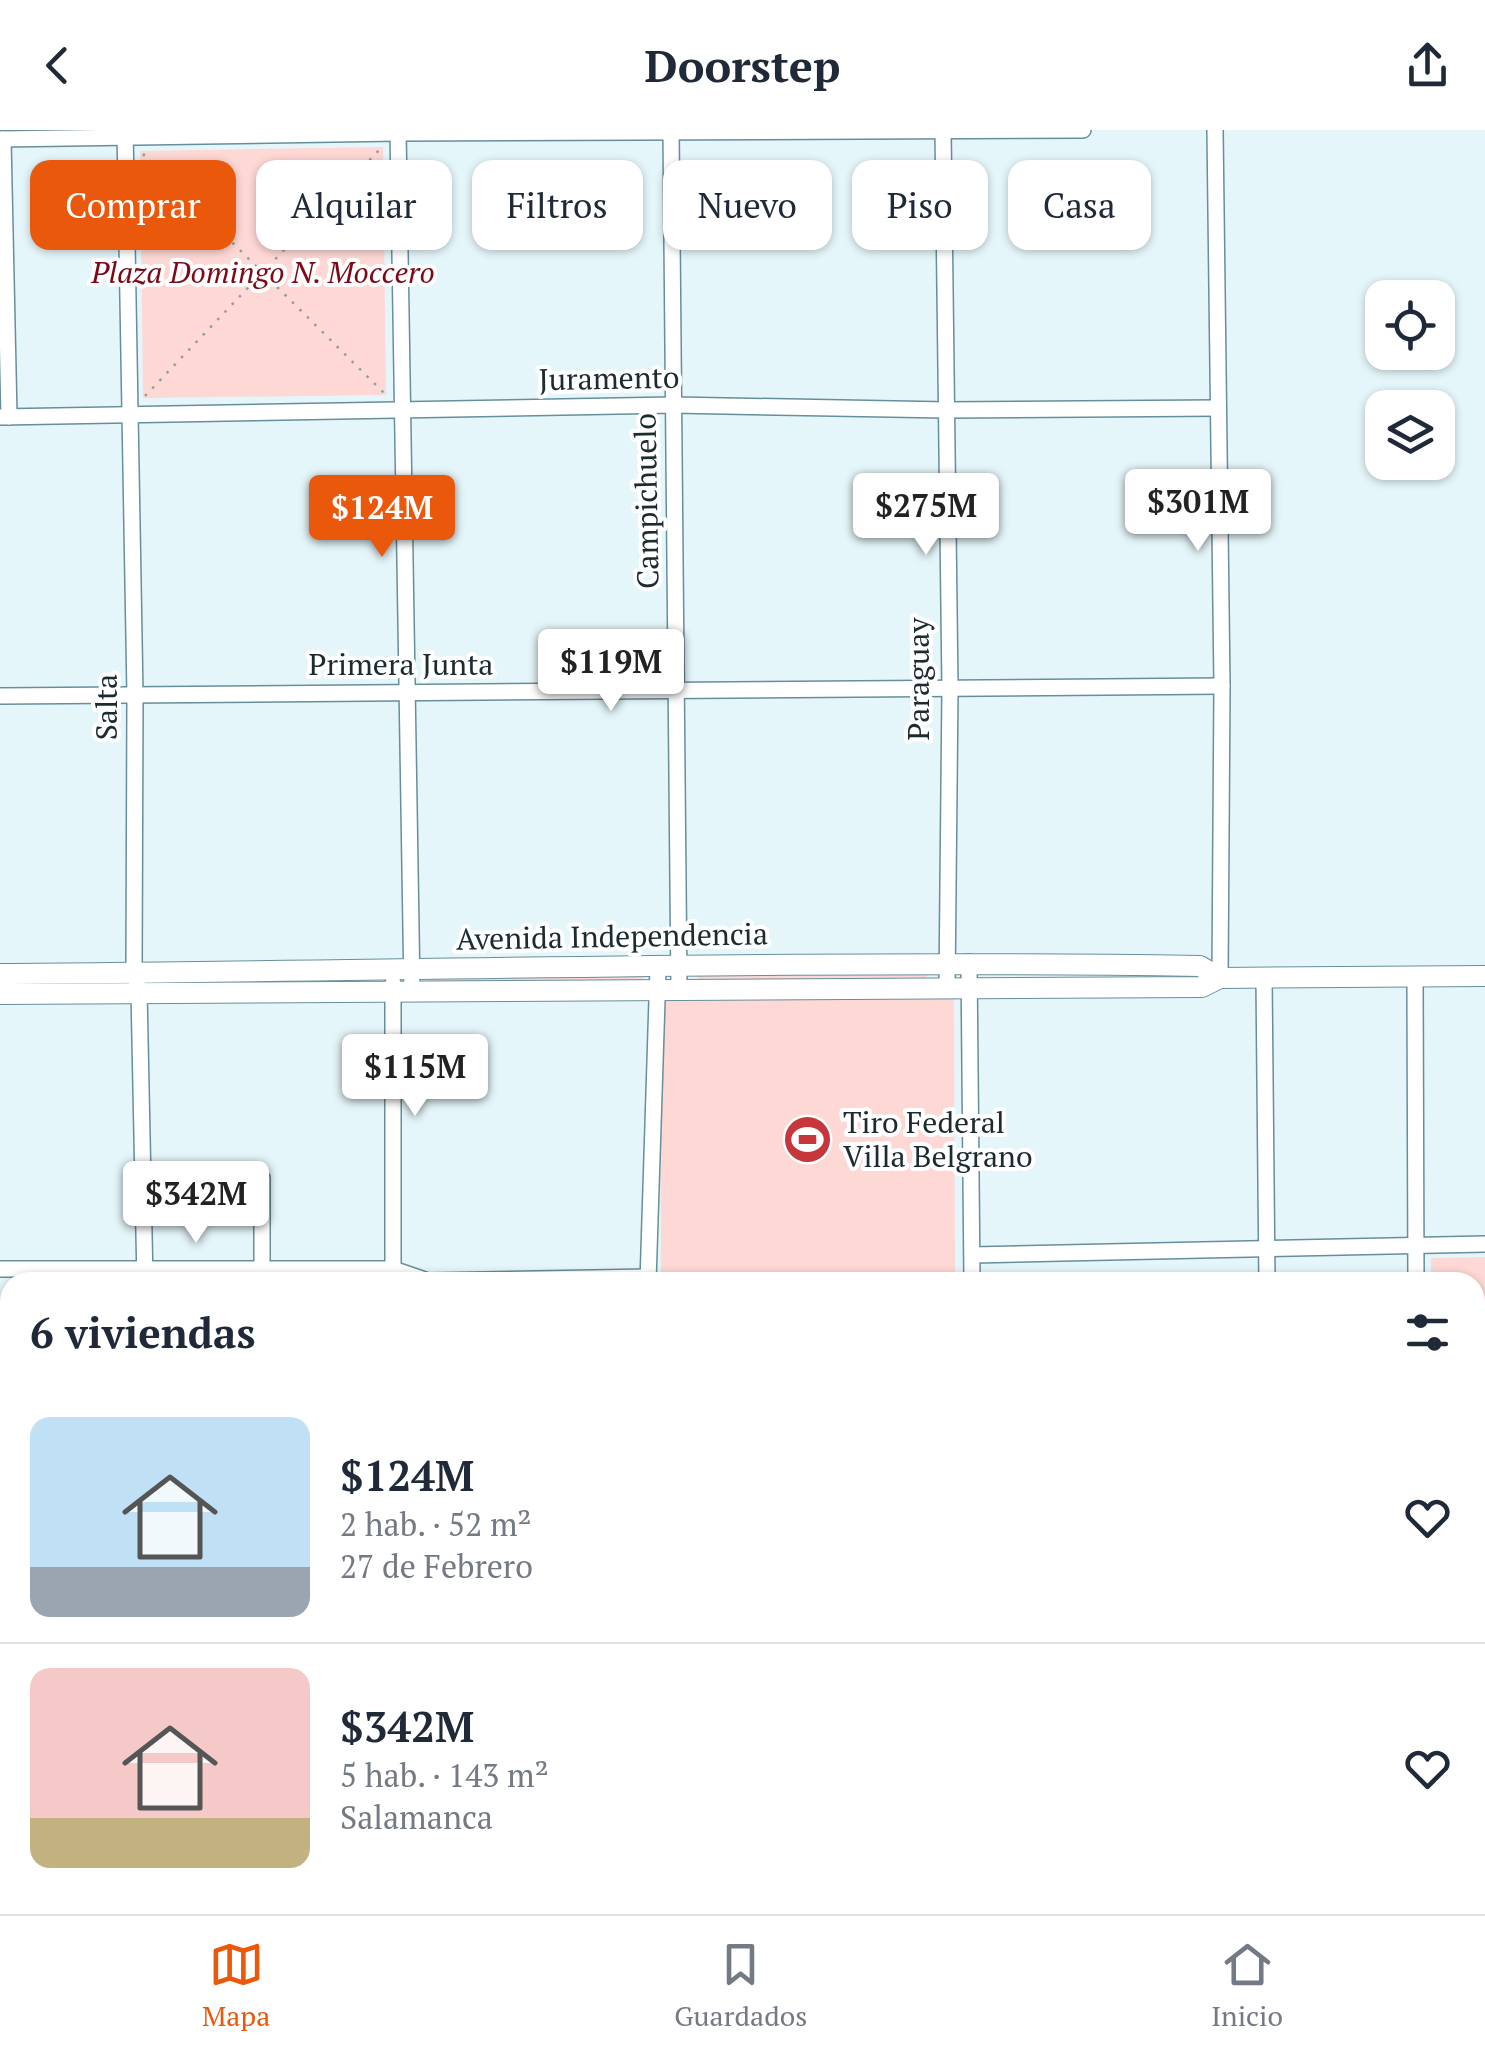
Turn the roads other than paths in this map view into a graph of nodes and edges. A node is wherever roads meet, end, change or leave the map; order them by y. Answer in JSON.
{"nodes":[{"id":1,"x":943,"y":130,"type":"edge"},
{"id":2,"x":1083,"y":130,"type":"edge"},
{"id":3,"x":1215,"y":130,"type":"edge"},
{"id":4,"x":398,"y":131,"type":"edge"},
{"id":5,"x":671,"y":132,"type":"edge"},
{"id":6,"x":125,"y":133,"type":"edge"},
{"id":7,"x":2,"y":138,"type":"edge"},
{"id":8,"x":673,"y":405,"type":"junction"},
{"id":9,"x":1218,"y":408,"type":"junction"},
{"id":10,"x":402,"y":409,"type":"junction"},
{"id":11,"x":946,"y":410,"type":"junction"},
{"id":12,"x":128,"y":416,"type":"junction"},
{"id":13,"x":4,"y":417,"type":"edge"},
{"id":14,"x":1222,"y":686,"type":"junction"},
{"id":15,"x":950,"y":688,"type":"junction"},
{"id":16,"x":678,"y":691,"type":"junction"},
{"id":17,"x":407,"y":693,"type":"junction"},
{"id":18,"x":135,"y":695,"type":"junction"},
{"id":19,"x":0,"y":696,"type":"edge"},
{"id":20,"x":958,"y":962,"type":"junction"},
{"id":21,"x":668,"y":968,"type":"junction"},
{"id":22,"x":403,"y":969,"type":"junction"},
{"id":23,"x":0,"y":974,"type":"edge"},
{"id":24,"x":1485,"y":976,"type":"edge"},
{"id":25,"x":1415,"y":977,"type":"junction"},
{"id":26,"x":1220,"y":978,"type":"junction"},
{"id":27,"x":1264,"y":978,"type":"junction"},
{"id":28,"x":136,"y":982,"type":"junction"},
{"id":29,"x":958,"y":987,"type":"junction"},
{"id":30,"x":403,"y":991,"type":"junction"},
{"id":31,"x":679,"y":991,"type":"junction"},
{"id":32,"x":657,"y":992,"type":"junction"},
{"id":33,"x":0,"y":994,"type":"edge"},
{"id":34,"x":262,"y":1178,"type":"dead end"},
{"id":35,"x":1485,"y":1244,"type":"edge"},
{"id":36,"x":1416,"y":1245,"type":"junction"},
{"id":37,"x":1268,"y":1248,"type":"junction"},
{"id":38,"x":973,"y":1255,"type":"junction"},
{"id":39,"x":392,"y":1269,"type":"junction"},
{"id":40,"x":0,"y":1270,"type":"edge"},
{"id":41,"x":58,"y":1272,"type":"edge"},
{"id":42,"x":145,"y":1272,"type":"edge"},
{"id":43,"x":262,"y":1272,"type":"edge"},
{"id":44,"x":336,"y":1272,"type":"edge"},
{"id":45,"x":400,"y":1272,"type":"edge"},
{"id":46,"x":648,"y":1272,"type":"edge"},
{"id":47,"x":972,"y":1272,"type":"edge"},
{"id":48,"x":1268,"y":1272,"type":"edge"},
{"id":49,"x":1416,"y":1272,"type":"edge"}],
"edges":[{"from":1,"to":2,"type":"street"},
{"from":1,"to":5,"type":"street"},
{"from":1,"to":11,"type":"street","name":"Paraguay"},
{"from":3,"to":9,"type":"street"},
{"from":4,"to":5,"type":"street"},
{"from":4,"to":6,"type":"street"},
{"from":4,"to":10,"type":"street"},
{"from":5,"to":8,"type":"street","name":"Campichuelo"},
{"from":6,"to":7,"type":"street"},
{"from":6,"to":12,"type":"street","name":"Salta"},
{"from":7,"to":13,"type":"street"},
{"from":8,"to":10,"type":"street","name":"Juramento"},
{"from":8,"to":11,"type":"street","name":"Juramento"},
{"from":8,"to":16,"type":"street","name":"Campichuelo"},
{"from":9,"to":11,"type":"street","name":"Juramento"},
{"from":9,"to":14,"type":"street"},
{"from":10,"to":12,"type":"street","name":"Juramento"},
{"from":10,"to":17,"type":"street"},
{"from":11,"to":15,"type":"street","name":"Paraguay"},
{"from":12,"to":13,"type":"street","name":"Juramento"},
{"from":12,"to":18,"type":"street","name":"Salta"},
{"from":14,"to":15,"type":"street","name":"Primera Junta"},
{"from":14,"to":26,"type":"street"},
{"from":15,"to":16,"type":"street","name":"Primera Junta"},
{"from":15,"to":20,"type":"street","name":"Paraguay"},
{"from":16,"to":17,"type":"street","name":"Primera Junta"},
{"from":16,"to":21,"type":"street","name":"Campichuelo"},
{"from":17,"to":18,"type":"street","name":"Primera Junta"},
{"from":17,"to":22,"type":"street"},
{"from":18,"to":19,"type":"street","name":"Primera Junta"},
{"from":18,"to":28,"type":"street","name":"Salta"},
{"from":20,"to":21,"type":"street","name":"Avenida Independencia"},
{"from":20,"to":26,"type":"street","name":"Avenida Independencia"},
{"from":20,"to":29,"type":"street","name":"Paraguay"},
{"from":21,"to":22,"type":"street","name":"Avenida Independencia"},
{"from":21,"to":31,"type":"street","name":"Campichuelo"},
{"from":21,"to":32,"type":"street","name":"Campichuelo"},
{"from":22,"to":28,"type":"street","name":"Avenida Independencia"},
{"from":22,"to":30,"type":"street"},
{"from":23,"to":28,"type":"street","name":"Avenida Independencia"},
{"from":24,"to":25,"type":"street","name":"Avenida Independencia"},
{"from":25,"to":27,"type":"street","name":"Avenida Independencia"},
{"from":25,"to":36,"type":"street"},
{"from":26,"to":27,"type":"street","name":"Avenida Independencia"},
{"from":26,"to":29,"type":"street","name":"Avenida Independencia"},
{"from":27,"to":37,"type":"street"},
{"from":28,"to":30,"type":"street","name":"Avenida Independencia"},
{"from":28,"to":33,"type":"street","name":"Avenida Independencia"},
{"from":28,"to":42,"type":"street","name":"Salta"},
{"from":29,"to":31,"type":"street","name":"Avenida Independencia"},
{"from":29,"to":38,"type":"street","name":"Paraguay"},
{"from":30,"to":32,"type":"street","name":"Avenida Independencia"},
{"from":30,"to":39,"type":"street"},
{"from":31,"to":32,"type":"street","name":"Avenida Independencia"},
{"from":32,"to":46,"type":"street","name":"Campichuelo"},
{"from":34,"to":43,"type":"street"},
{"from":35,"to":36,"type":"street"},
{"from":36,"to":37,"type":"street"},
{"from":36,"to":49,"type":"street"},
{"from":37,"to":38,"type":"street"},
{"from":37,"to":48,"type":"street"},
{"from":38,"to":47,"type":"street","name":"Paraguay"},
{"from":39,"to":44,"type":"street"},
{"from":39,"to":45,"type":"street"},
{"from":40,"to":41,"type":"street"}]}
